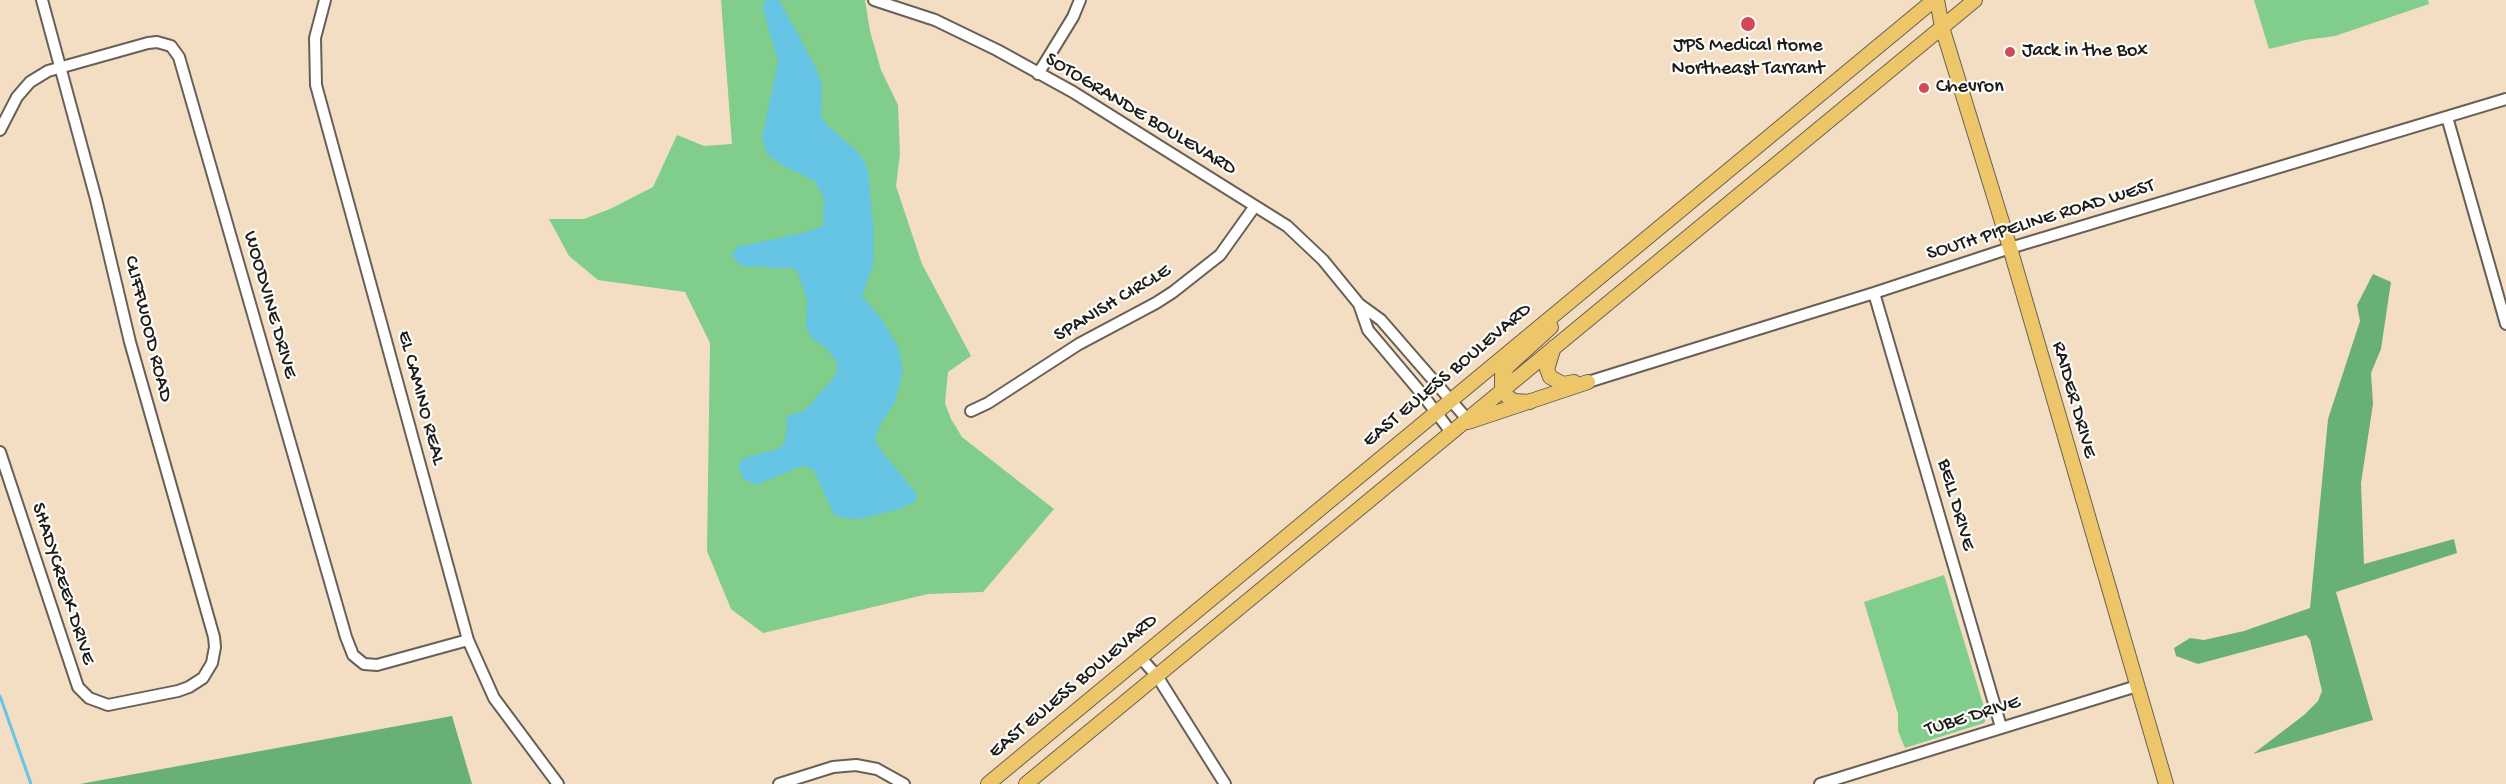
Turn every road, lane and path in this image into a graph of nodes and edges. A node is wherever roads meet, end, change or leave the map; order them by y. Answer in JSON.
{"nodes":[{"id":1,"x":42,"y":0,"type":"edge"},
{"id":2,"x":325,"y":0,"type":"edge"},
{"id":3,"x":874,"y":0,"type":"edge"},
{"id":4,"x":1080,"y":0,"type":"edge"},
{"id":5,"x":1976,"y":0,"type":"edge"},
{"id":6,"x":1928,"y":1,"type":"edge"},
{"id":7,"x":1942,"y":27,"type":"junction"},
{"id":8,"x":62,"y":68,"type":"junction"},
{"id":9,"x":1038,"y":74,"type":"junction"},
{"id":10,"x":2506,"y":99,"type":"edge"},
{"id":11,"x":2447,"y":117,"type":"junction"},
{"id":12,"x":0,"y":129,"type":"edge"},
{"id":13,"x":1698,"y":195,"type":"junction"},
{"id":14,"x":1255,"y":206,"type":"junction"},
{"id":15,"x":1715,"y":215,"type":"junction"},
{"id":16,"x":2010,"y":248,"type":"junction"},
{"id":17,"x":1874,"y":293,"type":"junction"},
{"id":18,"x":1577,"y":295,"type":"junction"},
{"id":19,"x":1359,"y":304,"type":"junction"},
{"id":20,"x":2506,"y":324,"type":"edge"},
{"id":21,"x":1554,"y":347,"type":"junction"},
{"id":22,"x":1588,"y":382,"type":"junction"},
{"id":23,"x":1502,"y":389,"type":"junction"},
{"id":24,"x":1450,"y":399,"type":"junction"},
{"id":25,"x":1530,"y":402,"type":"junction"},
{"id":26,"x":971,"y":411,"type":"dead end"},
{"id":27,"x":1436,"y":411,"type":"junction"},
{"id":28,"x":1459,"y":425,"type":"junction"},
{"id":29,"x":0,"y":452,"type":"edge"},
{"id":30,"x":468,"y":640,"type":"junction"},
{"id":31,"x":1140,"y":657,"type":"junction"},
{"id":32,"x":210,"y":666,"type":"joint"},
{"id":33,"x":1157,"y":676,"type":"junction"},
{"id":34,"x":2138,"y":686,"type":"junction"},
{"id":35,"x":2001,"y":727,"type":"junction"},
{"id":36,"x":558,"y":784,"type":"edge"},
{"id":37,"x":779,"y":784,"type":"edge"},
{"id":38,"x":904,"y":784,"type":"edge"},
{"id":39,"x":987,"y":784,"type":"edge"},
{"id":40,"x":1026,"y":784,"type":"edge"},
{"id":41,"x":1224,"y":784,"type":"edge"},
{"id":42,"x":1820,"y":784,"type":"edge"},
{"id":43,"x":2166,"y":784,"type":"edge"}],
"edges":[{"from":1,"to":8,"type":"street","name":"CLIFFWOOD ROAD"},
{"from":2,"to":30,"type":"street","name":"EL CAMINO REAL"},
{"from":3,"to":9,"type":"street","name":"SOTOGRANDE BOULEVARD"},
{"from":4,"to":9,"type":"street"},
{"from":5,"to":7,"type":"main road"},
{"from":6,"to":7,"type":"main road","name":"RAIDER DRIVE"},
{"from":6,"to":13,"type":"main road","name":"EAST EULESS BOULEVARD"},
{"from":7,"to":15,"type":"main road"},
{"from":7,"to":16,"type":"main road","name":"RAIDER DRIVE"},
{"from":8,"to":12,"type":"street","name":"WOODVINE DRIVE"},
{"from":8,"to":30,"type":"street","name":"WOODVINE DRIVE"},
{"from":8,"to":32,"type":"street","name":"CLIFFWOOD ROAD"},
{"from":9,"to":14,"type":"street","name":"SOTOGRANDE BOULEVARD"},
{"from":10,"to":11,"type":"street","name":"SOUTH PIPELINE ROAD WEST"},
{"from":11,"to":16,"type":"street","name":"SOUTH PIPELINE ROAD WEST"},
{"from":11,"to":20,"type":"street"},
{"from":13,"to":15,"type":"main road"},
{"from":13,"to":18,"type":"main road","name":"EAST EULESS BOULEVARD"},
{"from":14,"to":19,"type":"street","name":"SOTOGRANDE BOULEVARD"},
{"from":14,"to":26,"type":"street","name":"SPANISH CIRCLE"},
{"from":15,"to":21,"type":"main road"},
{"from":16,"to":17,"type":"street","name":"SOUTH PIPELINE ROAD WEST"},
{"from":16,"to":34,"type":"main road","name":"RAIDER DRIVE"},
{"from":17,"to":22,"type":"street","name":"SOUTH PIPELINE ROAD WEST"},
{"from":17,"to":35,"type":"street","name":"BELL DRIVE"},
{"from":18,"to":23,"type":"main road"},
{"from":18,"to":24,"type":"main road","name":"EAST EULESS BOULEVARD"},
{"from":19,"to":24,"type":"street","name":"SOTOGRANDE BOULEVARD"},
{"from":19,"to":27,"type":"street","name":"SOTOGRANDE BOULEVARD"},
{"from":21,"to":22,"type":"main road"},
{"from":21,"to":23,"type":"main road"},
{"from":22,"to":25,"type":"main road"},
{"from":23,"to":25,"type":"main road"},
{"from":23,"to":28,"type":"main road"},
{"from":24,"to":27,"type":"main road","name":"EAST EULESS BOULEVARD"},
{"from":24,"to":28,"type":"street","name":"SOTOGRANDE BOULEVARD"},
{"from":25,"to":28,"type":"main road"},
{"from":27,"to":28,"type":"street","name":"SOTOGRANDE BOULEVARD"},
{"from":27,"to":31,"type":"main road","name":"EAST EULESS BOULEVARD"},
{"from":28,"to":33,"type":"main road"},
{"from":29,"to":32,"type":"street","name":"SHADYCREEK DRIVE"},
{"from":30,"to":36,"type":"street","name":"EL CAMINO REAL"},
{"from":31,"to":33,"type":"street"},
{"from":31,"to":39,"type":"main road","name":"EAST EULESS BOULEVARD"},
{"from":33,"to":40,"type":"main road"},
{"from":33,"to":41,"type":"street"},
{"from":34,"to":35,"type":"street","name":"TUBE DRIVE"},
{"from":34,"to":43,"type":"main road","name":"RAIDER DRIVE"},
{"from":35,"to":42,"type":"street","name":"TUBE DRIVE"},
{"from":37,"to":38,"type":"street"}]}
